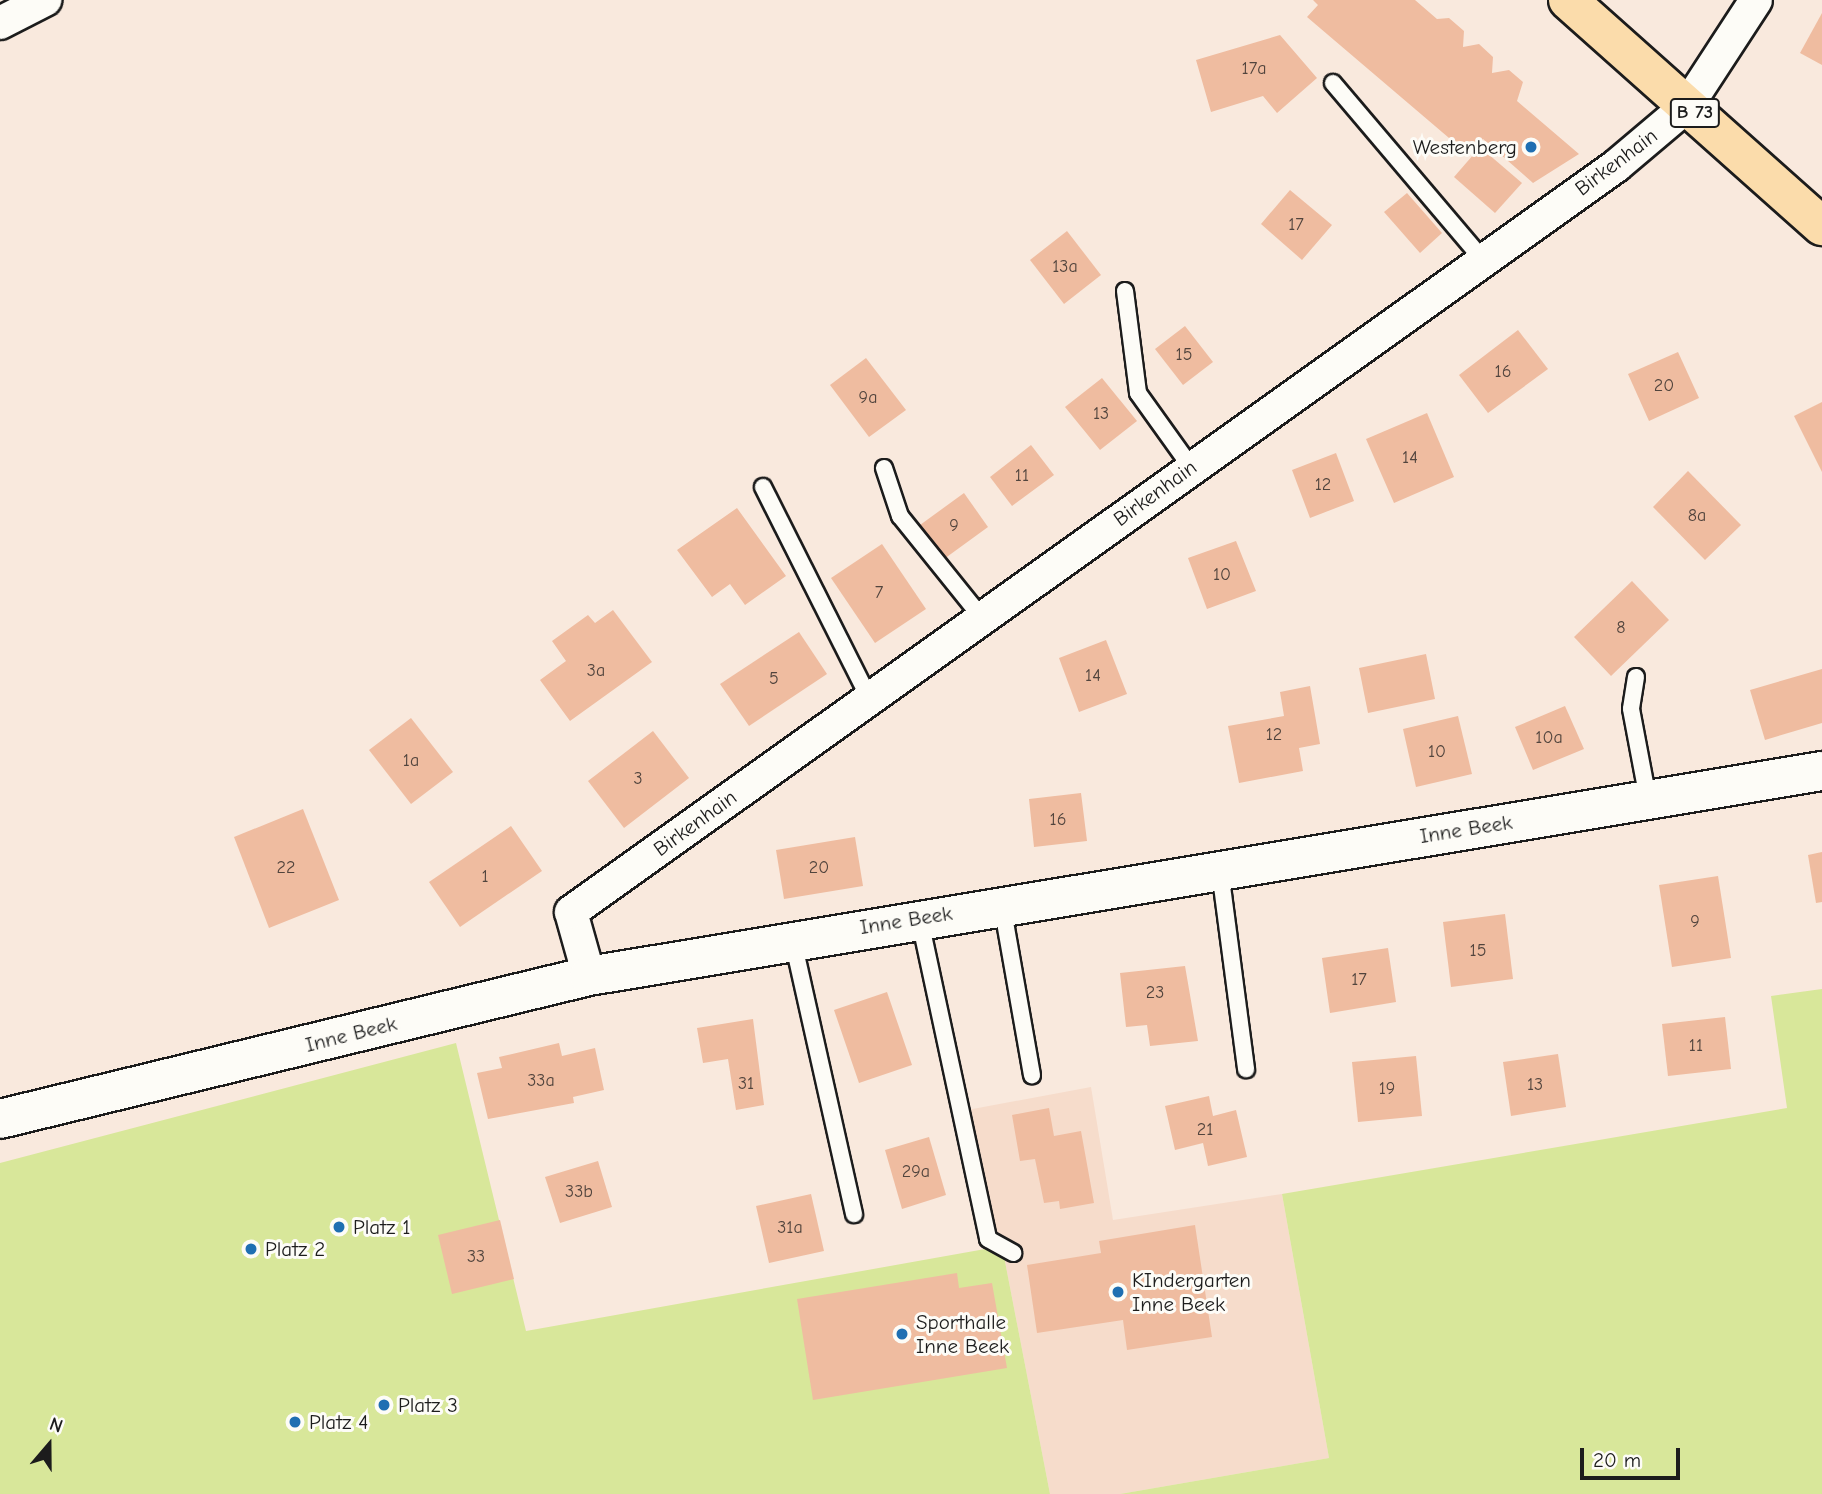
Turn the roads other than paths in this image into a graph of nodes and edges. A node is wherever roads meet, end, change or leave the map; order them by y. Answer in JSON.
{"nodes":[{"id":1,"x":46,"y":0,"type":"edge"},
{"id":2,"x":1568,"y":0,"type":"edge"},
{"id":3,"x":1756,"y":0,"type":"edge"},
{"id":4,"x":0,"y":23,"type":"edge"},
{"id":5,"x":1332,"y":83,"type":"dead end"},
{"id":6,"x":1687,"y":106,"type":"junction"},
{"id":7,"x":1822,"y":226,"type":"edge"},
{"id":8,"x":1482,"y":259,"type":"junction"},
{"id":9,"x":1125,"y":291,"type":"dead end"},
{"id":10,"x":1191,"y":467,"type":"junction"},
{"id":11,"x":884,"y":468,"type":"dead end"},
{"id":12,"x":763,"y":487,"type":"dead end"},
{"id":13,"x":982,"y":618,"type":"junction"},
{"id":14,"x":1636,"y":677,"type":"dead end"},
{"id":15,"x":869,"y":698,"type":"junction"},
{"id":16,"x":1822,"y":772,"type":"edge"},
{"id":17,"x":1648,"y":799,"type":"junction"},
{"id":18,"x":1220,"y":869,"type":"junction"},
{"id":19,"x":1002,"y":904,"type":"junction"},
{"id":20,"x":920,"y":918,"type":"junction"},
{"id":21,"x":792,"y":939,"type":"junction"},
{"id":22,"x":589,"y":976,"type":"junction"},
{"id":23,"x":1246,"y":1069,"type":"dead end"},
{"id":24,"x":1032,"y":1075,"type":"dead end"},
{"id":25,"x":0,"y":1119,"type":"edge"},
{"id":26,"x":854,"y":1214,"type":"dead end"},
{"id":27,"x":1013,"y":1253,"type":"dead end"}],
"edges":[{"from":1,"to":4,"type":"street"},
{"from":2,"to":6,"type":"main road","number":"B 73"},
{"from":3,"to":6,"type":"street","name":"Birkenhain"},
{"from":5,"to":8,"type":"lane"},
{"from":6,"to":7,"type":"main road","number":"B 73"},
{"from":6,"to":8,"type":"street","name":"Birkenhain"},
{"from":8,"to":10,"type":"street","name":"Birkenhain"},
{"from":9,"to":10,"type":"lane"},
{"from":10,"to":13,"type":"street","name":"Birkenhain"},
{"from":11,"to":13,"type":"lane"},
{"from":12,"to":15,"type":"lane"},
{"from":13,"to":15,"type":"street","name":"Birkenhain"},
{"from":14,"to":17,"type":"lane"},
{"from":15,"to":22,"type":"street","name":"Birkenhain"},
{"from":16,"to":17,"type":"street","name":"Inne Beek"},
{"from":17,"to":18,"type":"street","name":"Inne Beek"},
{"from":18,"to":19,"type":"street","name":"Inne Beek"},
{"from":18,"to":23,"type":"lane"},
{"from":19,"to":20,"type":"street","name":"Inne Beek"},
{"from":19,"to":24,"type":"lane"},
{"from":20,"to":21,"type":"street","name":"Inne Beek"},
{"from":20,"to":27,"type":"lane"},
{"from":21,"to":22,"type":"street","name":"Inne Beek"},
{"from":21,"to":26,"type":"lane"},
{"from":22,"to":25,"type":"street","name":"Inne Beek"}]}
